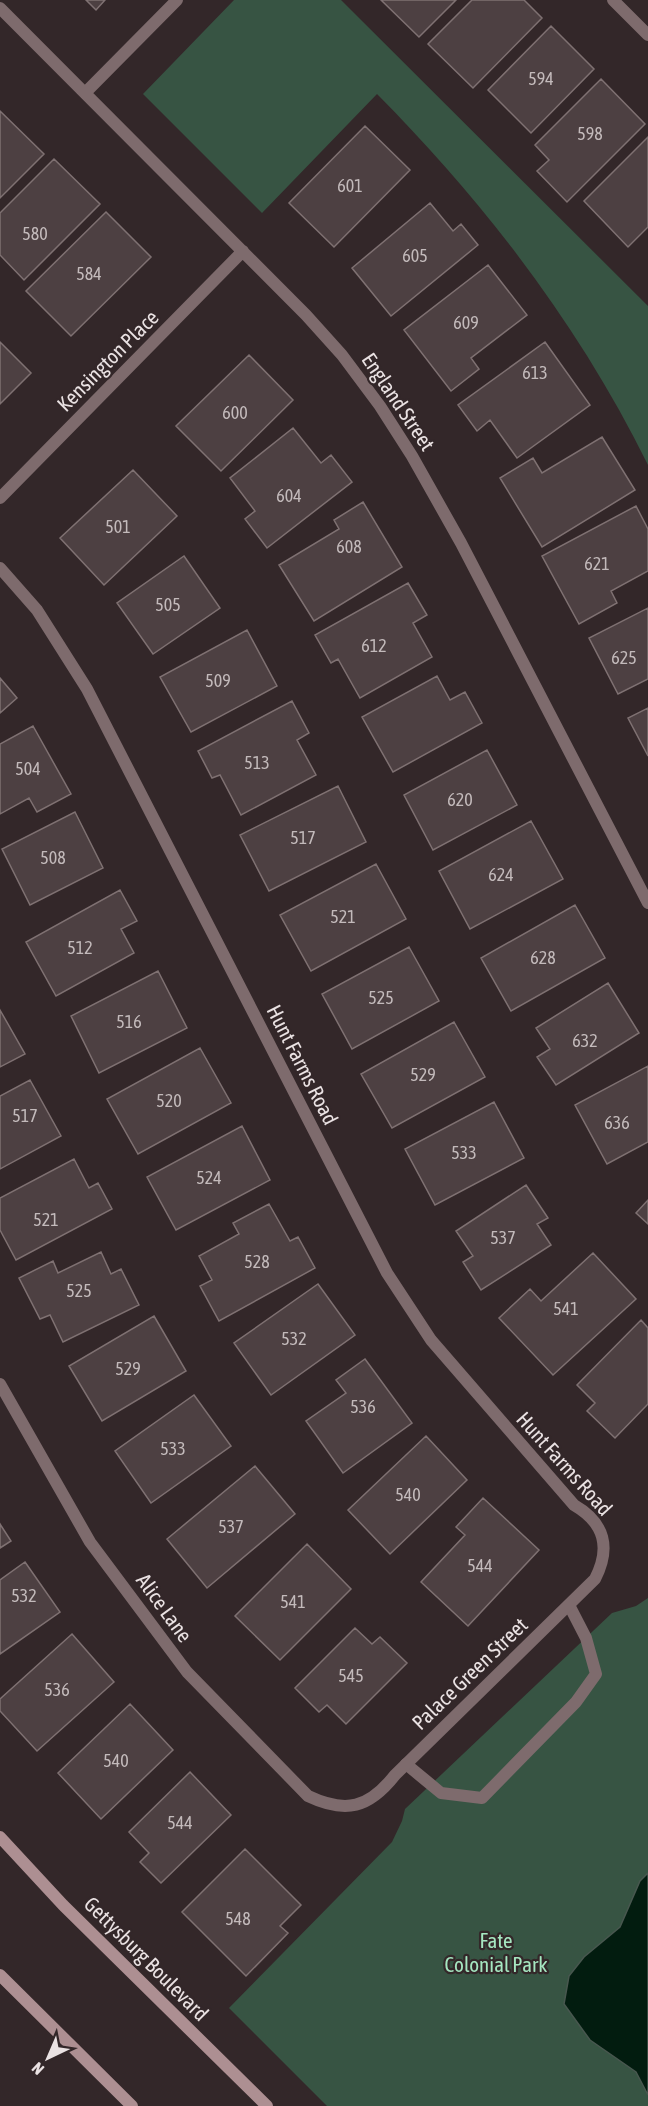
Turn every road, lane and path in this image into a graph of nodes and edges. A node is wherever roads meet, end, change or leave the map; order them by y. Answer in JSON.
{"nodes":[{"id":1,"x":177,"y":0,"type":"edge"},
{"id":2,"x":612,"y":0,"type":"edge"},
{"id":3,"x":0,"y":8,"type":"edge"},
{"id":4,"x":648,"y":35,"type":"edge"},
{"id":5,"x":85,"y":93,"type":"junction"},
{"id":6,"x":243,"y":251,"type":"junction"},
{"id":7,"x":0,"y":498,"type":"edge"},
{"id":8,"x":0,"y":568,"type":"edge"},
{"id":9,"x":648,"y":903,"type":"edge"},
{"id":10,"x":0,"y":1384,"type":"edge"},
{"id":11,"x":604,"y":1552,"type":"joint"},
{"id":12,"x":568,"y":1605,"type":"junction"},
{"id":13,"x":406,"y":1764,"type":"junction"},
{"id":14,"x":346,"y":1807,"type":"joint"},
{"id":15,"x":0,"y":1837,"type":"edge"},
{"id":16,"x":0,"y":1975,"type":"edge"},
{"id":17,"x":132,"y":2106,"type":"edge"},
{"id":18,"x":267,"y":2106,"type":"edge"}],
"edges":[{"from":1,"to":5,"type":"street"},
{"from":2,"to":4,"type":"street"},
{"from":3,"to":5,"type":"street","name":"England Street"},
{"from":5,"to":6,"type":"street","name":"England Street"},
{"from":6,"to":7,"type":"street","name":"Kensington Place"},
{"from":6,"to":9,"type":"street","name":"England Street"},
{"from":8,"to":11,"type":"street","name":"Hunt Farms Road"},
{"from":10,"to":14,"type":"street","name":"Alice Lane"},
{"from":11,"to":12,"type":"street","name":"Palace Green Street"},
{"from":12,"to":13,"type":"street","name":"Palace Green Street"},
{"from":12,"to":13,"type":"street"},
{"from":13,"to":14,"type":"street","name":"Palace Green Street"},
{"from":15,"to":18,"type":"street","name":"Gettysburg Boulevard"},
{"from":16,"to":17,"type":"street"}]}
